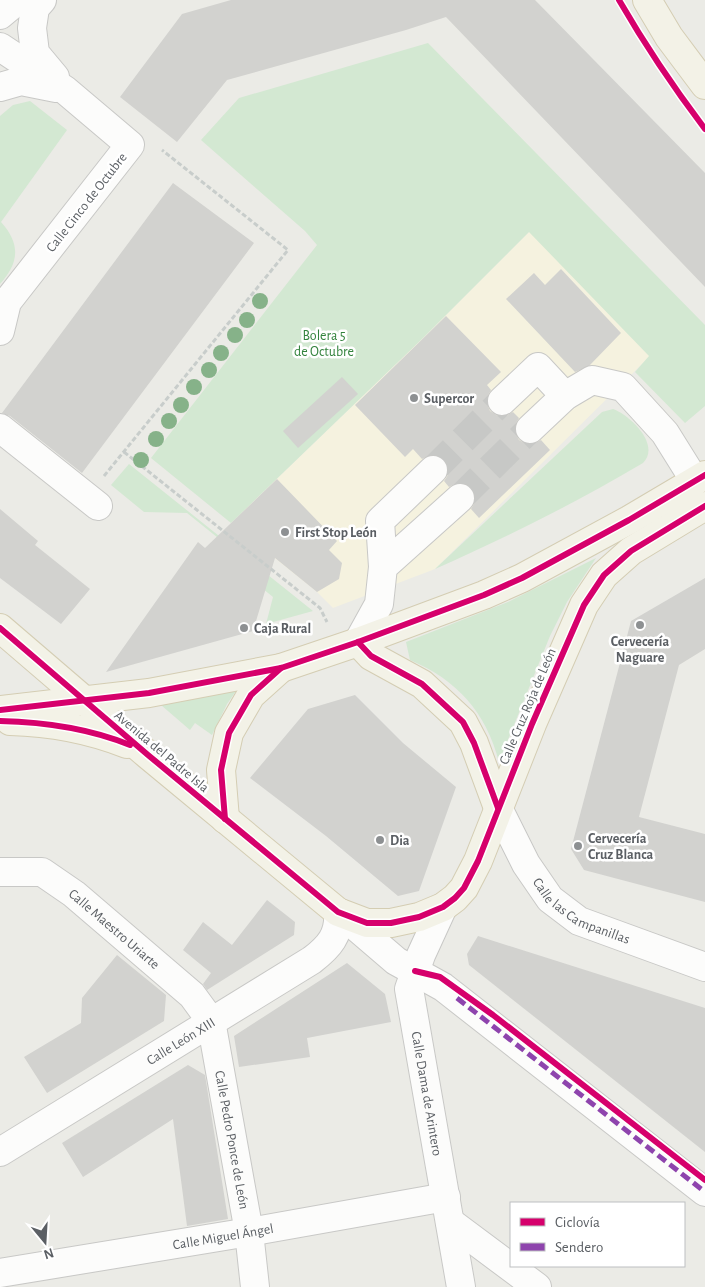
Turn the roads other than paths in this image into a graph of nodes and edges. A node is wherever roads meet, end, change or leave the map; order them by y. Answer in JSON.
{"nodes":[{"id":1,"x":18,"y":0,"type":"edge"},
{"id":2,"x":42,"y":0,"type":"edge"},
{"id":3,"x":647,"y":0,"type":"edge"},
{"id":4,"x":0,"y":15,"type":"edge"},
{"id":5,"x":0,"y":47,"type":"edge"},
{"id":6,"x":705,"y":85,"type":"edge"},
{"id":7,"x":0,"y":87,"type":"edge"},
{"id":8,"x":65,"y":90,"type":"junction"},
{"id":9,"x":0,"y":331,"type":"edge"},
{"id":10,"x":565,"y":396,"type":"junction"},
{"id":11,"x":502,"y":401,"type":"tunnel mouth"},
{"id":12,"x":0,"y":428,"type":"edge"},
{"id":13,"x":530,"y":429,"type":"tunnel mouth"},
{"id":14,"x":433,"y":470,"type":"tunnel mouth"},
{"id":15,"x":700,"y":478,"type":"edge"},
{"id":16,"x":460,"y":498,"type":"tunnel mouth"},
{"id":17,"x":98,"y":506,"type":"dead end"},
{"id":18,"x":705,"y":506,"type":"edge"},
{"id":19,"x":383,"y":566,"type":"junction"},
{"id":20,"x":379,"y":604,"type":"junction"},
{"id":21,"x":412,"y":621,"type":"junction"},
{"id":22,"x":0,"y":628,"type":"edge"},
{"id":23,"x":358,"y":642,"type":"junction"},
{"id":24,"x":281,"y":668,"type":"junction"},
{"id":25,"x":84,"y":700,"type":"junction"},
{"id":26,"x":0,"y":710,"type":"edge"},
{"id":27,"x":0,"y":721,"type":"edge"},
{"id":28,"x":148,"y":755,"type":"junction"},
{"id":29,"x":498,"y":808,"type":"junction"},
{"id":30,"x":225,"y":819,"type":"junction"},
{"id":31,"x":0,"y":872,"type":"edge"},
{"id":32,"x":443,"y":906,"type":"junction"},
{"id":33,"x":338,"y":912,"type":"junction"},
{"id":34,"x":391,"y":923,"type":"joint"},
{"id":35,"x":705,"y":967,"type":"edge"},
{"id":36,"x":415,"y":971,"type":"junction"},
{"id":37,"x":211,"y":1021,"type":"junction"},
{"id":38,"x":0,"y":1152,"type":"edge"},
{"id":39,"x":705,"y":1192,"type":"edge"},
{"id":40,"x":448,"y":1210,"type":"junction"},
{"id":41,"x":249,"y":1232,"type":"junction"},
{"id":42,"x":510,"y":1264,"type":"edge"},
{"id":43,"x":514,"y":1267,"type":"edge"},
{"id":44,"x":0,"y":1273,"type":"edge"},
{"id":45,"x":255,"y":1287,"type":"edge"},
{"id":46,"x":460,"y":1287,"type":"edge"},
{"id":47,"x":537,"y":1287,"type":"edge"}],
"edges":[{"from":1,"to":4,"type":"street"},
{"from":2,"to":8,"type":"street","name":"Calle Cinco de Octubre"},
{"from":3,"to":6,"type":"main road"},
{"from":5,"to":8,"type":"street","name":"Calle Cinco de Octubre"},
{"from":7,"to":8,"type":"street","name":"Calle Cinco de Octubre"},
{"from":8,"to":9,"type":"street","name":"Calle Cinco de Octubre"},
{"from":10,"to":11,"type":"street"},
{"from":10,"to":13,"type":"street"},
{"from":10,"to":15,"type":"street"},
{"from":12,"to":17,"type":"street"},
{"from":14,"to":19,"type":"street"},
{"from":15,"to":21,"type":"main road"},
{"from":16,"to":19,"type":"street"},
{"from":18,"to":29,"type":"main road","name":"Calle Cruz Roja de León"},
{"from":19,"to":20,"type":"street"},
{"from":20,"to":21,"type":"street"},
{"from":20,"to":23,"type":"street"},
{"from":21,"to":23,"type":"main road"},
{"from":22,"to":25,"type":"main road","name":"Avenida del Padre Isla"},
{"from":23,"to":24,"type":"main road"},
{"from":23,"to":29,"type":"main road"},
{"from":24,"to":25,"type":"main road"},
{"from":24,"to":30,"type":"main road"},
{"from":25,"to":26,"type":"main road"},
{"from":25,"to":28,"type":"main road","name":"Avenida del Padre Isla"},
{"from":27,"to":28,"type":"main road"},
{"from":28,"to":30,"type":"main road","name":"Avenida del Padre Isla"},
{"from":29,"to":32,"type":"main road","name":"Calle Cruz Roja de León"},
{"from":29,"to":35,"type":"street","name":"Calle las Campanillas"},
{"from":30,"to":33,"type":"main road","name":"Avenida del Padre Isla"},
{"from":31,"to":37,"type":"street","name":"Calle Maestro Uriarte"},
{"from":32,"to":34,"type":"main road","name":"Calle Cruz Roja de León"},
{"from":32,"to":36,"type":"street","name":"Calle Dama de Arintero"},
{"from":33,"to":34,"type":"main road","name":"Avenida del Padre Isla"},
{"from":33,"to":36,"type":"street","name":"Avenida del Padre Isla"},
{"from":33,"to":37,"type":"street","name":"Calle León XIII"},
{"from":36,"to":39,"type":"street","name":"Avenida del Padre Isla"},
{"from":36,"to":40,"type":"street","name":"Calle Dama de Arintero"},
{"from":37,"to":38,"type":"street","name":"Calle León XIII"},
{"from":37,"to":41,"type":"street","name":"Calle Pedro Ponce de León"},
{"from":40,"to":41,"type":"street","name":"Calle Miguel Ángel"},
{"from":40,"to":42,"type":"street"},
{"from":40,"to":46,"type":"street","name":"Calle Dama de Arintero"},
{"from":41,"to":44,"type":"street","name":"Calle Miguel Ángel"},
{"from":41,"to":45,"type":"street","name":"Calle Pedro Ponce de León"},
{"from":43,"to":47,"type":"street"}]}
